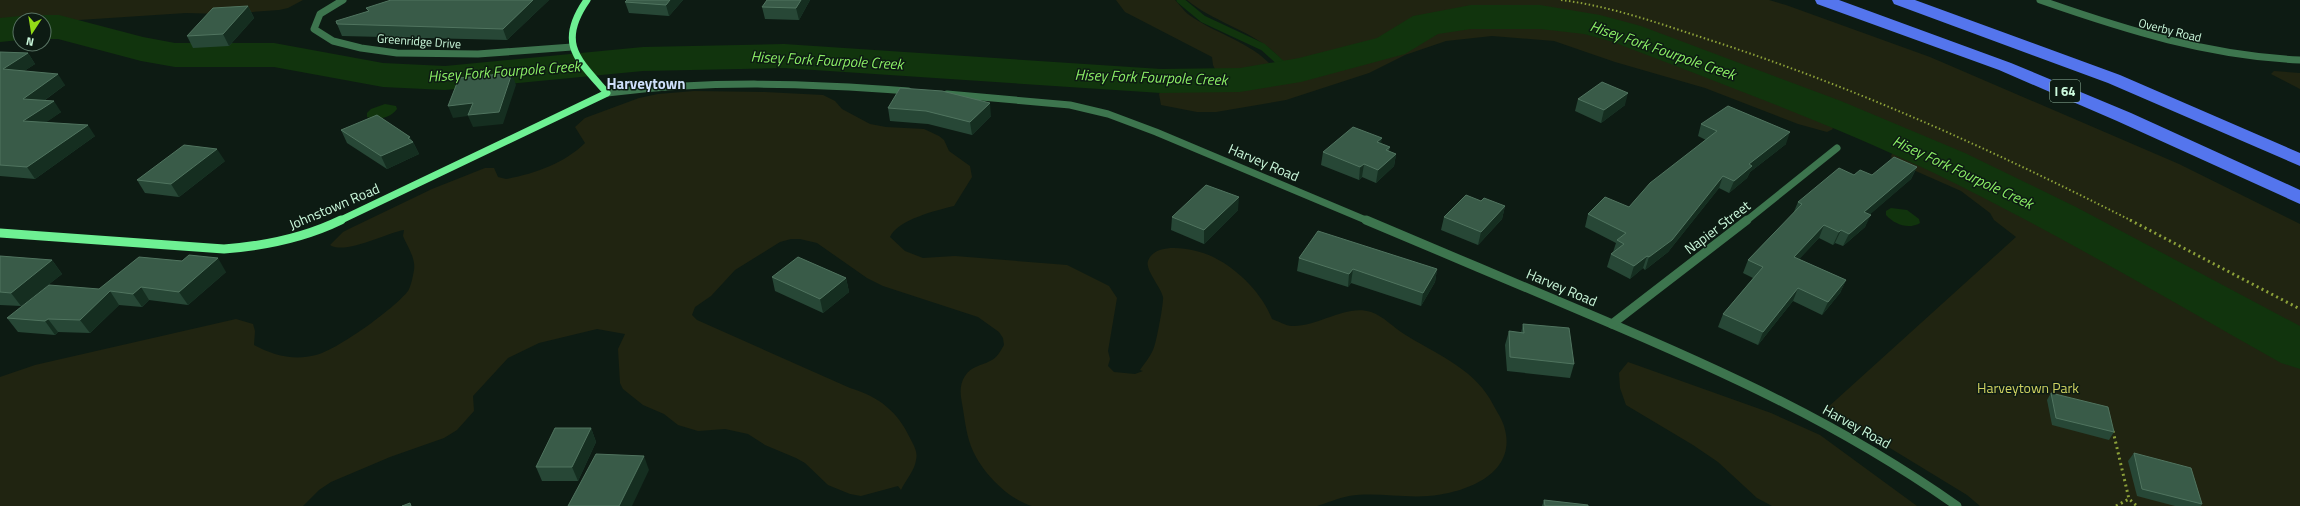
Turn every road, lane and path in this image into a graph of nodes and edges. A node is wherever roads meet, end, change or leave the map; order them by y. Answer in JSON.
{"nodes":[{"id":1,"x":343,"y":0,"type":"edge"},
{"id":2,"x":587,"y":0,"type":"edge"},
{"id":3,"x":1561,"y":0,"type":"edge"},
{"id":4,"x":1823,"y":0,"type":"edge"},
{"id":5,"x":1900,"y":0,"type":"edge"},
{"id":6,"x":2040,"y":0,"type":"edge"},
{"id":7,"x":572,"y":47,"type":"junction"},
{"id":8,"x":2300,"y":60,"type":"edge"},
{"id":9,"x":920,"y":92,"type":"edge"},
{"id":10,"x":607,"y":93,"type":"junction"},
{"id":11,"x":935,"y":93,"type":"edge"},
{"id":12,"x":1837,"y":148,"type":"dead end"},
{"id":13,"x":2300,"y":160,"type":"edge"},
{"id":14,"x":2300,"y":198,"type":"edge"},
{"id":15,"x":0,"y":233,"type":"edge"},
{"id":16,"x":2300,"y":309,"type":"edge"},
{"id":17,"x":1612,"y":324,"type":"junction"},
{"id":18,"x":2111,"y":422,"type":"edge"},
{"id":19,"x":2129,"y":499,"type":"junction"},
{"id":20,"x":1957,"y":506,"type":"edge"},
{"id":21,"x":2116,"y":506,"type":"edge"},
{"id":22,"x":2137,"y":506,"type":"edge"}],
"edges":[{"from":1,"to":7,"type":"street","name":"Greenridge Drive"},
{"from":2,"to":7,"type":"street"},
{"from":3,"to":16,"type":"path"},
{"from":4,"to":14,"type":"highway","number":"I 64"},
{"from":5,"to":13,"type":"highway","number":"I 64"},
{"from":6,"to":8,"type":"street","name":"Overby Road"},
{"from":7,"to":10,"type":"street"},
{"from":9,"to":10,"type":"street"},
{"from":10,"to":15,"type":"street","name":"Johnstown Road"},
{"from":11,"to":17,"type":"street","name":"Harvey Road"},
{"from":12,"to":17,"type":"street","name":"Napier Street"},
{"from":17,"to":20,"type":"street","name":"Harvey Road"},
{"from":18,"to":19,"type":"path"},
{"from":19,"to":21,"type":"path"},
{"from":19,"to":22,"type":"path"}]}
